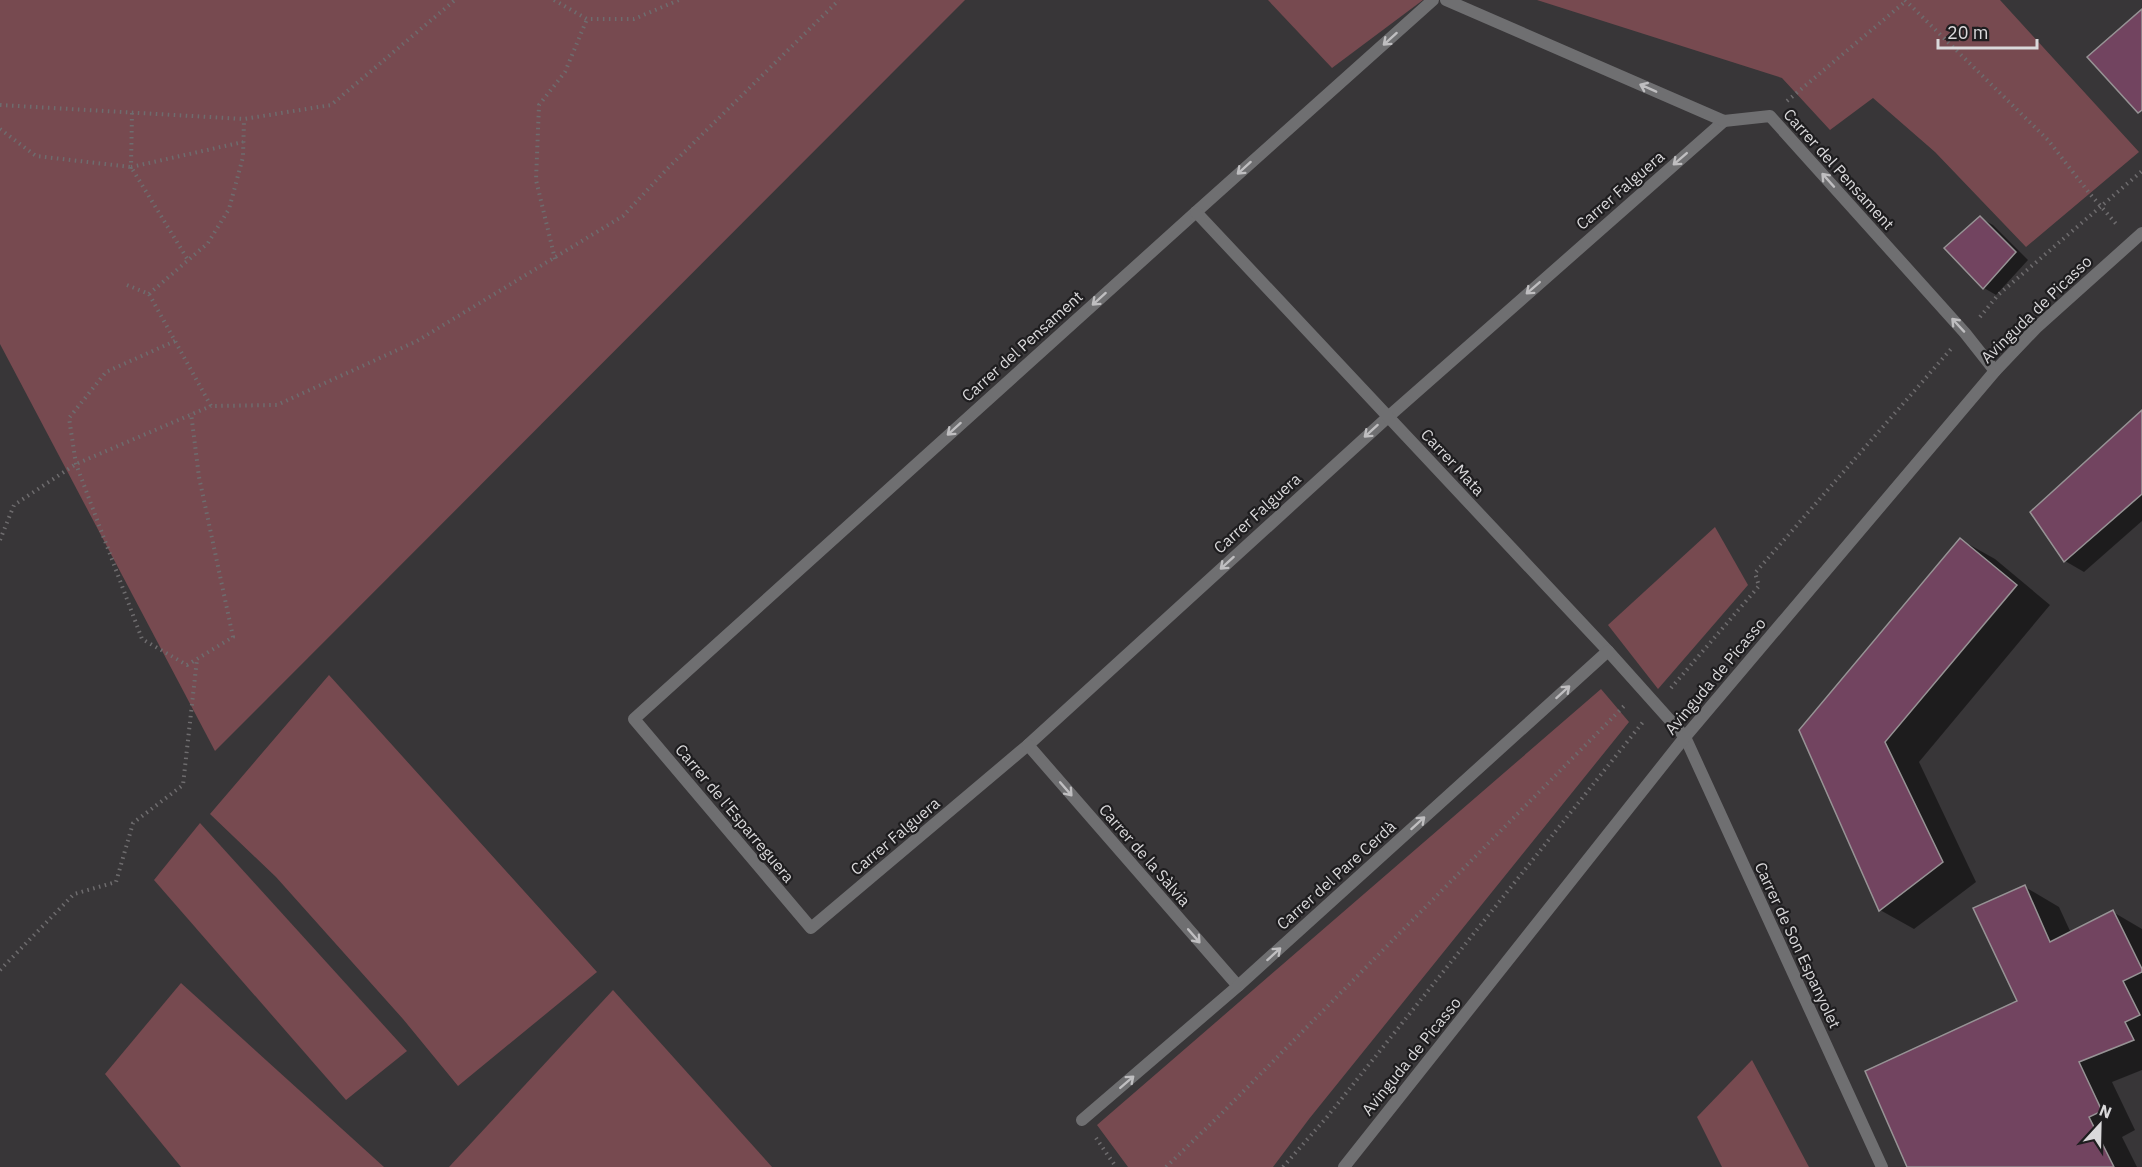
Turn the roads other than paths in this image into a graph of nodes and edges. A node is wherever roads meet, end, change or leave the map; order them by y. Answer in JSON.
{"nodes":[{"id":1,"x":1433,"y":0,"type":"edge"},
{"id":2,"x":1446,"y":0,"type":"edge"},
{"id":3,"x":1724,"y":121,"type":"junction"},
{"id":4,"x":1196,"y":212,"type":"junction"},
{"id":5,"x":2142,"y":233,"type":"edge"},
{"id":6,"x":1995,"y":370,"type":"junction"},
{"id":7,"x":1388,"y":417,"type":"junction"},
{"id":8,"x":1608,"y":651,"type":"junction"},
{"id":9,"x":634,"y":718,"type":"joint"},
{"id":10,"x":1685,"y":737,"type":"junction"},
{"id":11,"x":1028,"y":745,"type":"junction"},
{"id":12,"x":811,"y":928,"type":"joint"},
{"id":13,"x":1238,"y":986,"type":"junction"},
{"id":14,"x":1082,"y":1120,"type":"road end"},
{"id":15,"x":1344,"y":1167,"type":"edge"},
{"id":16,"x":1882,"y":1167,"type":"edge"}],
"edges":[{"from":1,"to":4,"type":"street","name":"Carrer del Pensament","one_way":true},
{"from":3,"to":2,"type":"street","name":"Carrer del Pensament","one_way":true},
{"from":6,"to":3,"type":"street","name":"Carrer del Pensament","one_way":true},
{"from":3,"to":7,"type":"street","name":"Carrer Falguera","one_way":true},
{"from":4,"to":7,"type":"street","name":"Carrer Mata"},
{"from":4,"to":9,"type":"street","name":"Carrer del Pensament","one_way":true},
{"from":5,"to":6,"type":"street","name":"Avinguda de Picasso"},
{"from":6,"to":10,"type":"street","name":"Avinguda de Picasso"},
{"from":7,"to":8,"type":"street","name":"Carrer Mata"},
{"from":7,"to":11,"type":"street","name":"Carrer Falguera","one_way":true},
{"from":8,"to":10,"type":"street","name":"Carrer Mata"},
{"from":13,"to":8,"type":"street","name":"Carrer del Pare Cerdà","one_way":true},
{"from":9,"to":12,"type":"street","name":"Carrer de l'Esparreguera"},
{"from":10,"to":15,"type":"street","name":"Avinguda de Picasso"},
{"from":10,"to":16,"type":"street","name":"Carrer de Son Espanyolet"},
{"from":11,"to":12,"type":"street","name":"Carrer Falguera"},
{"from":11,"to":13,"type":"street","name":"Carrer de la Sàlvia","one_way":true},
{"from":14,"to":13,"type":"street","name":"Carrer del Pare Cerdà","one_way":true}]}
